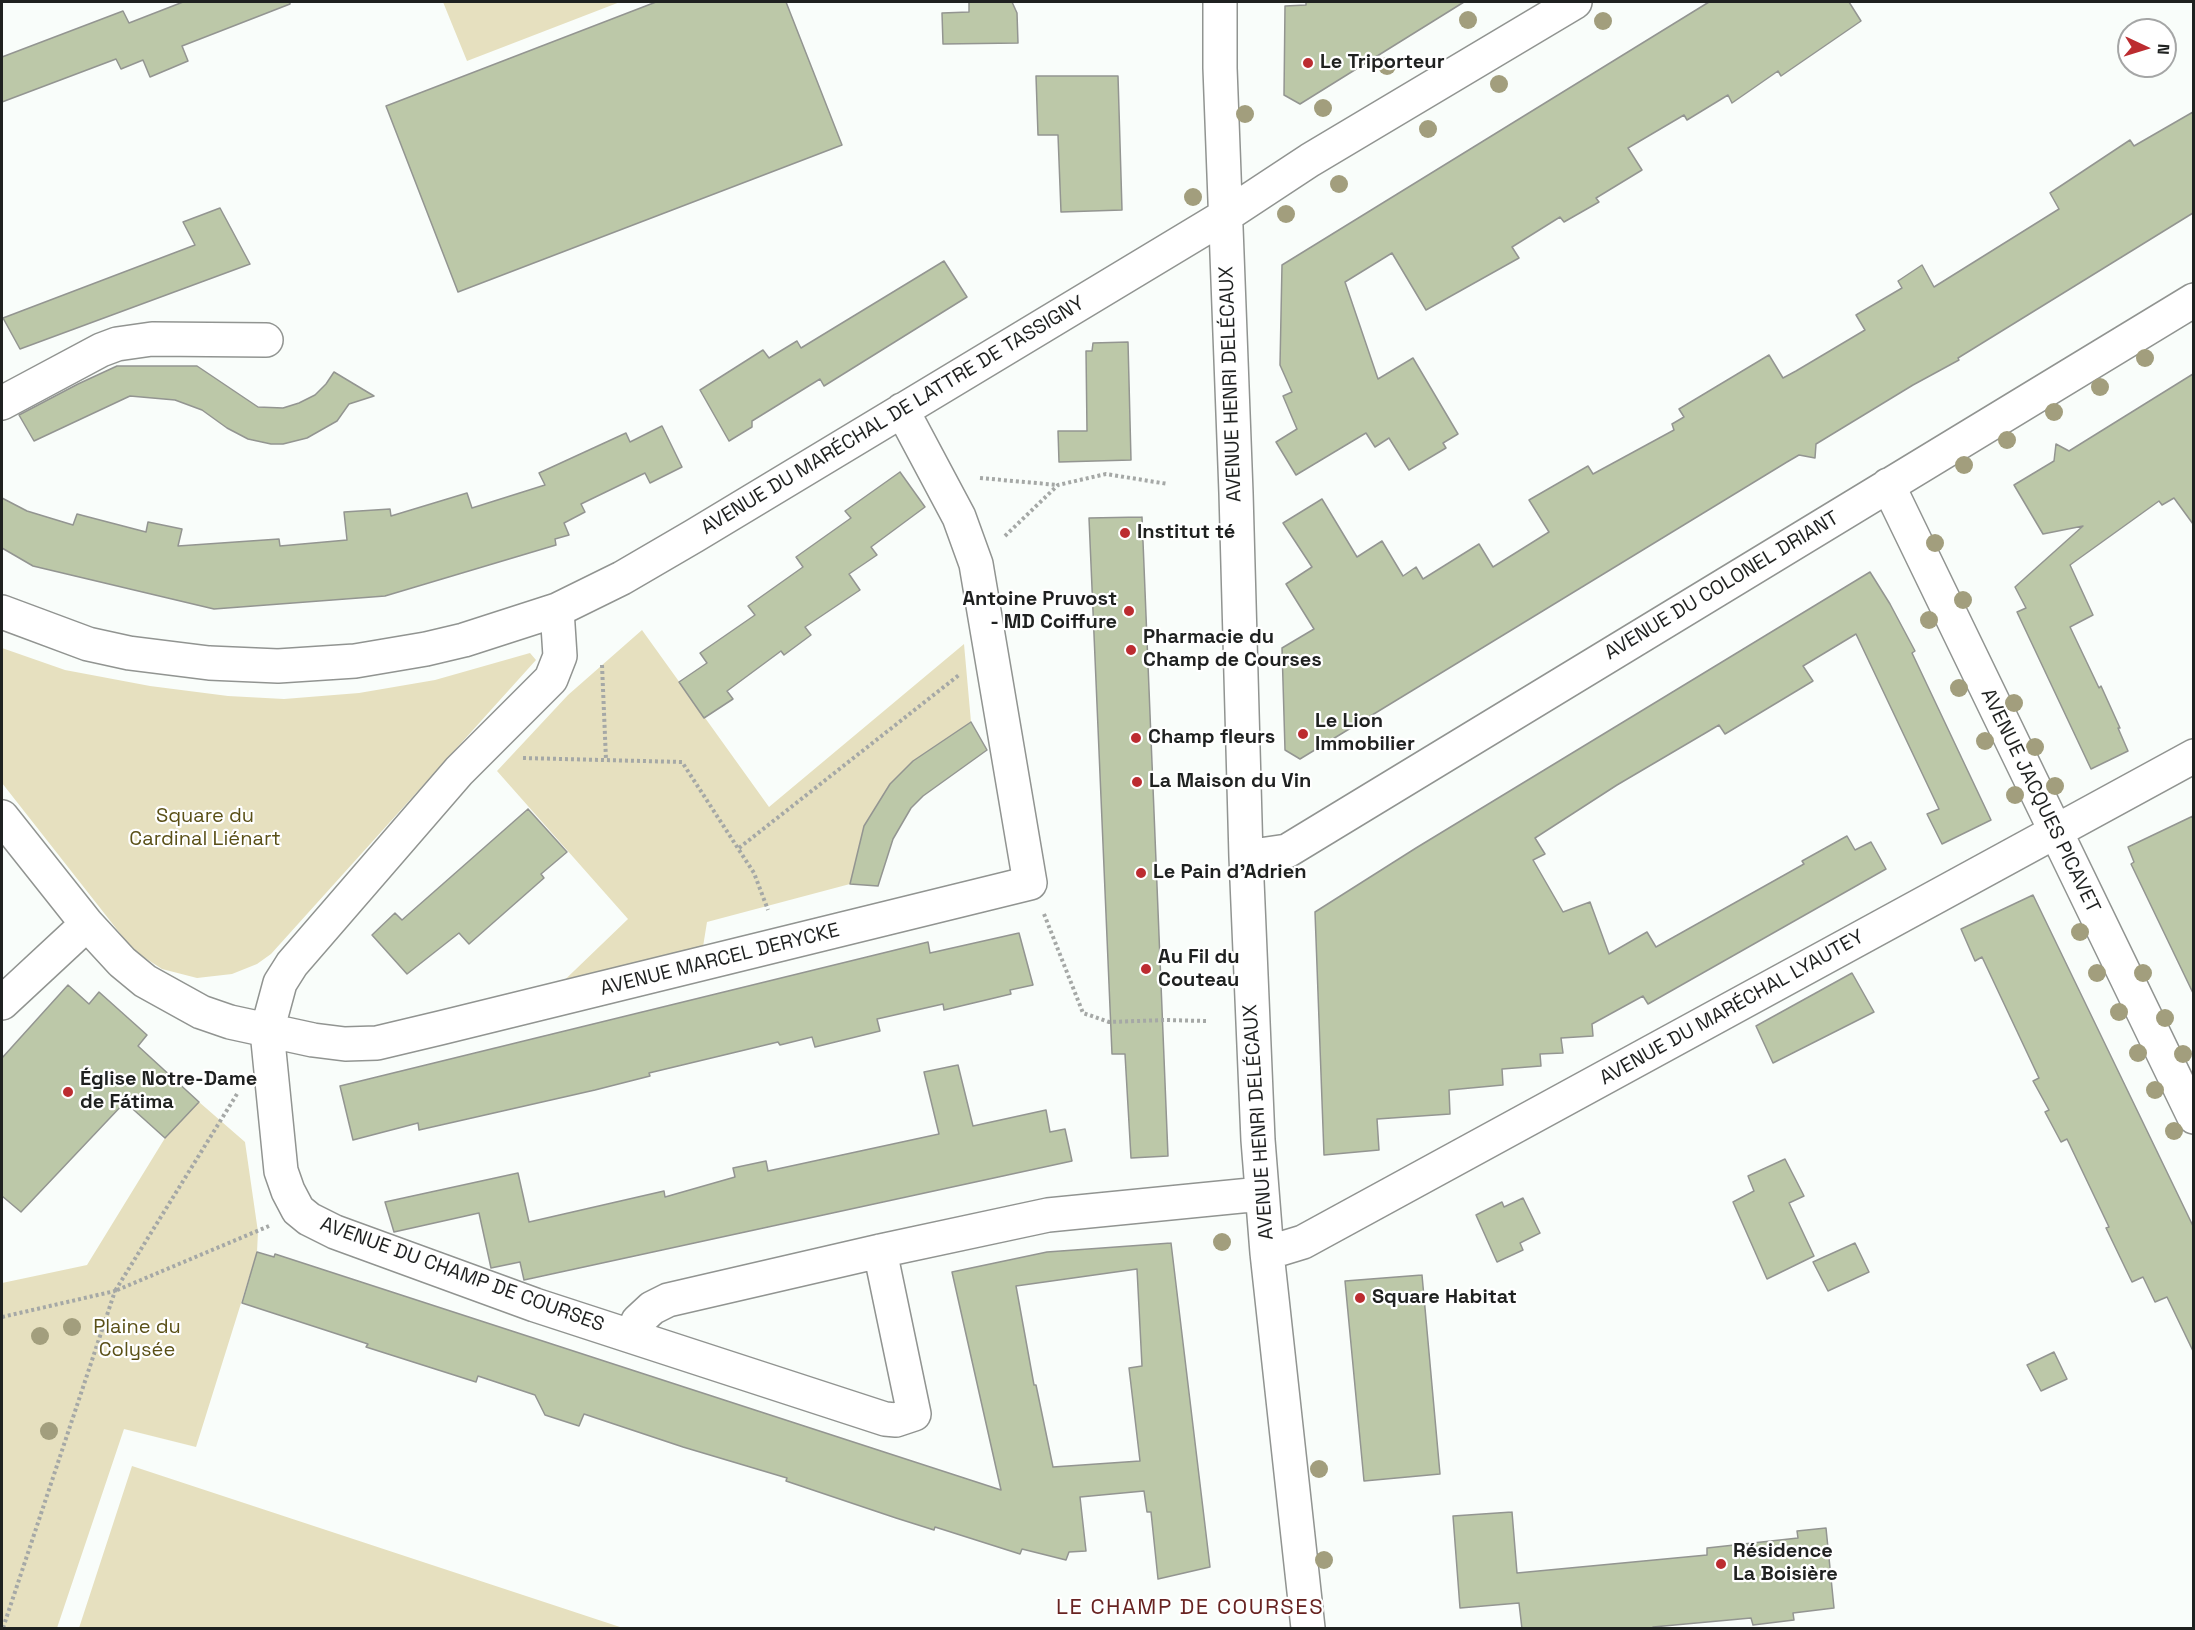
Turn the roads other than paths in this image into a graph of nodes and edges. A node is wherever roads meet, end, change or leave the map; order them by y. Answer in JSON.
{"nodes":[{"id":1,"x":1220,"y":2,"type":"edge"},
{"id":2,"x":1575,"y":2,"type":"edge"},
{"id":3,"x":1225,"y":216,"type":"junction"},
{"id":4,"x":2193,"y":300,"type":"edge"},
{"id":5,"x":266,"y":340,"type":"dead end"},
{"id":6,"x":2,"y":403,"type":"edge"},
{"id":7,"x":902,"y":410,"type":"junction"},
{"id":8,"x":1888,"y":485,"type":"junction"},
{"id":9,"x":557,"y":610,"type":"junction"},
{"id":10,"x":2,"y":612,"type":"edge"},
{"id":11,"x":2193,"y":756,"type":"edge"},
{"id":12,"x":2,"y":817,"type":"edge"},
{"id":13,"x":2056,"y":832,"type":"junction"},
{"id":14,"x":1246,"y":857,"type":"junction"},
{"id":15,"x":87,"y":924,"type":"junction"},
{"id":16,"x":2,"y":1003,"type":"edge"},
{"id":17,"x":267,"y":1031,"type":"junction"},
{"id":18,"x":2193,"y":1117,"type":"edge"},
{"id":19,"x":1261,"y":1194,"type":"junction"},
{"id":20,"x":880,"y":1251,"type":"junction"},
{"id":21,"x":1267,"y":1253,"type":"junction"},
{"id":22,"x":632,"y":1336,"type":"junction"},
{"id":23,"x":1308,"y":1629,"type":"edge"}],
"edges":[{"from":1,"to":3,"type":"street","name":"AVENUE HENRI DELÉCAUX"},
{"from":2,"to":3,"type":"street","name":"AVENUE DU MARÉCHAL DE LATTRE DE TASSIGNY"},
{"from":3,"to":7,"type":"street","name":"AVENUE DU MARÉCHAL DE LATTRE DE TASSIGNY"},
{"from":3,"to":14,"type":"street","name":"AVENUE HENRI DELÉCAUX"},
{"from":4,"to":8,"type":"street","name":"AVENUE DU COLONEL DRIANT"},
{"from":5,"to":6,"type":"street"},
{"from":7,"to":9,"type":"street","name":"AVENUE DU MARÉCHAL DE LATTRE DE TASSIGNY"},
{"from":7,"to":17,"type":"street","name":"AVENUE MARCEL DERYCKE"},
{"from":8,"to":13,"type":"street","name":"AVENUE JACQUES PICAVET"},
{"from":8,"to":14,"type":"street","name":"AVENUE DU COLONEL DRIANT"},
{"from":9,"to":10,"type":"street","name":"AVENUE DU MARÉCHAL DE LATTRE DE TASSIGNY"},
{"from":9,"to":17,"type":"street"},
{"from":11,"to":13,"type":"street","name":"AVENUE DU MARÉCHAL LYAUTEY"},
{"from":12,"to":15,"type":"street","name":"AVENUE MARCEL DERYCKE"},
{"from":13,"to":18,"type":"street","name":"AVENUE JACQUES PICAVET"},
{"from":13,"to":21,"type":"street","name":"AVENUE DU MARÉCHAL LYAUTEY"},
{"from":14,"to":19,"type":"street","name":"AVENUE HENRI DELÉCAUX"},
{"from":15,"to":16,"type":"street"},
{"from":15,"to":17,"type":"street","name":"AVENUE MARCEL DERYCKE"},
{"from":17,"to":22,"type":"street","name":"AVENUE DU CHAMP DE COURSES"},
{"from":19,"to":20,"type":"street"},
{"from":19,"to":21,"type":"street","name":"AVENUE HENRI DELÉCAUX"},
{"from":20,"to":22,"type":"street"},
{"from":20,"to":22,"type":"street","name":"AVENUE DU CHAMP DE COURSES"},
{"from":21,"to":23,"type":"street","name":"AVENUE HENRI DELÉCAUX"}]}
